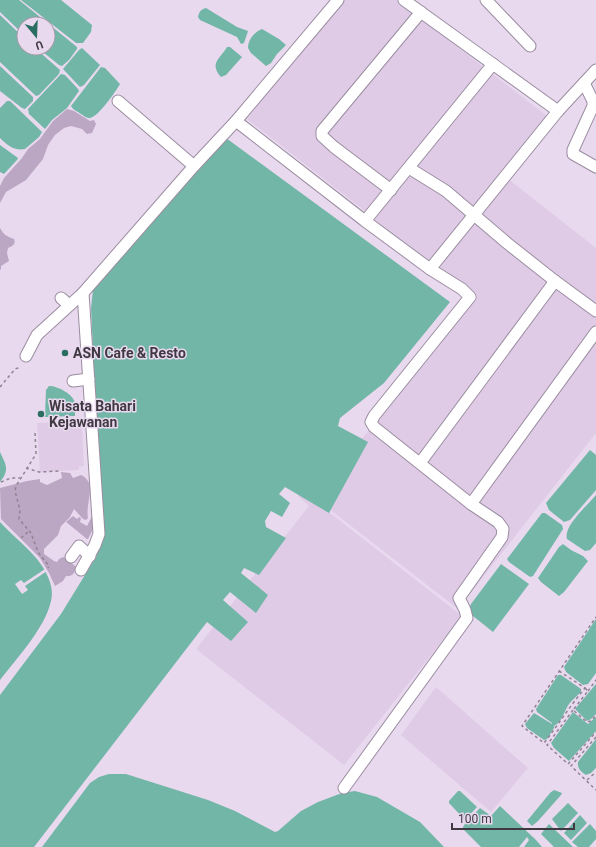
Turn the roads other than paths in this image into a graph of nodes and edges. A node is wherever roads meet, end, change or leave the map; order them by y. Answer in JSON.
{"nodes":[{"id":1,"x":338,"y":0,"type":"edge"},
{"id":2,"x":404,"y":0,"type":"edge"},
{"id":3,"x":486,"y":0,"type":"edge"},
{"id":4,"x":421,"y":12,"type":"junction"},
{"id":5,"x":530,"y":46,"type":"dead end"},
{"id":6,"x":493,"y":64,"type":"junction"},
{"id":7,"x":596,"y":70,"type":"edge"},
{"id":8,"x":584,"y":83,"type":"junction"},
{"id":9,"x":118,"y":101,"type":"dead end"},
{"id":10,"x":558,"y":111,"type":"junction"},
{"id":11,"x":236,"y":121,"type":"junction"},
{"id":12,"x":194,"y":166,"type":"junction"},
{"id":13,"x":596,"y":167,"type":"edge"},
{"id":14,"x":409,"y":168,"type":"junction"},
{"id":15,"x":391,"y":190,"type":"junction"},
{"id":16,"x":474,"y":214,"type":"junction"},
{"id":17,"x":365,"y":221,"type":"junction"},
{"id":18,"x":430,"y":269,"type":"junction"},
{"id":19,"x":555,"y":281,"type":"junction"},
{"id":20,"x":83,"y":293,"type":"junction"},
{"id":21,"x":596,"y":311,"type":"edge"},
{"id":22,"x":596,"y":332,"type":"edge"},
{"id":23,"x":26,"y":356,"type":"dead end"},
{"id":24,"x":89,"y":379,"type":"junction"},
{"id":25,"x":73,"y":381,"type":"dead end"},
{"id":26,"x":420,"y":463,"type":"junction"},
{"id":27,"x":471,"y":504,"type":"junction"},
{"id":28,"x":90,"y":556,"type":"junction"},
{"id":29,"x":71,"y":557,"type":"dead end"},
{"id":30,"x":81,"y":570,"type":"dead end"},
{"id":31,"x":344,"y":788,"type":"dead end"}],
"edges":[{"from":1,"to":11,"type":"street"},
{"from":2,"to":4,"type":"street"},
{"from":3,"to":5,"type":"street"},
{"from":4,"to":6,"type":"street"},
{"from":4,"to":15,"type":"street"},
{"from":6,"to":10,"type":"street"},
{"from":6,"to":14,"type":"street"},
{"from":7,"to":8,"type":"street"},
{"from":8,"to":10,"type":"street"},
{"from":8,"to":13,"type":"street"},
{"from":9,"to":12,"type":"street"},
{"from":10,"to":16,"type":"street"},
{"from":11,"to":12,"type":"street"},
{"from":11,"to":17,"type":"street"},
{"from":12,"to":20,"type":"street"},
{"from":14,"to":15,"type":"street"},
{"from":14,"to":16,"type":"street"},
{"from":15,"to":17,"type":"street"},
{"from":16,"to":18,"type":"street"},
{"from":16,"to":19,"type":"street"},
{"from":17,"to":18,"type":"street"},
{"from":18,"to":26,"type":"street"},
{"from":19,"to":21,"type":"street"},
{"from":19,"to":26,"type":"street"},
{"from":20,"to":23,"type":"street"},
{"from":20,"to":24,"type":"street"},
{"from":22,"to":27,"type":"street"},
{"from":24,"to":25,"type":"street"},
{"from":24,"to":28,"type":"street"},
{"from":26,"to":27,"type":"street"},
{"from":27,"to":31,"type":"street"},
{"from":28,"to":29,"type":"street"},
{"from":28,"to":30,"type":"street"}]}
